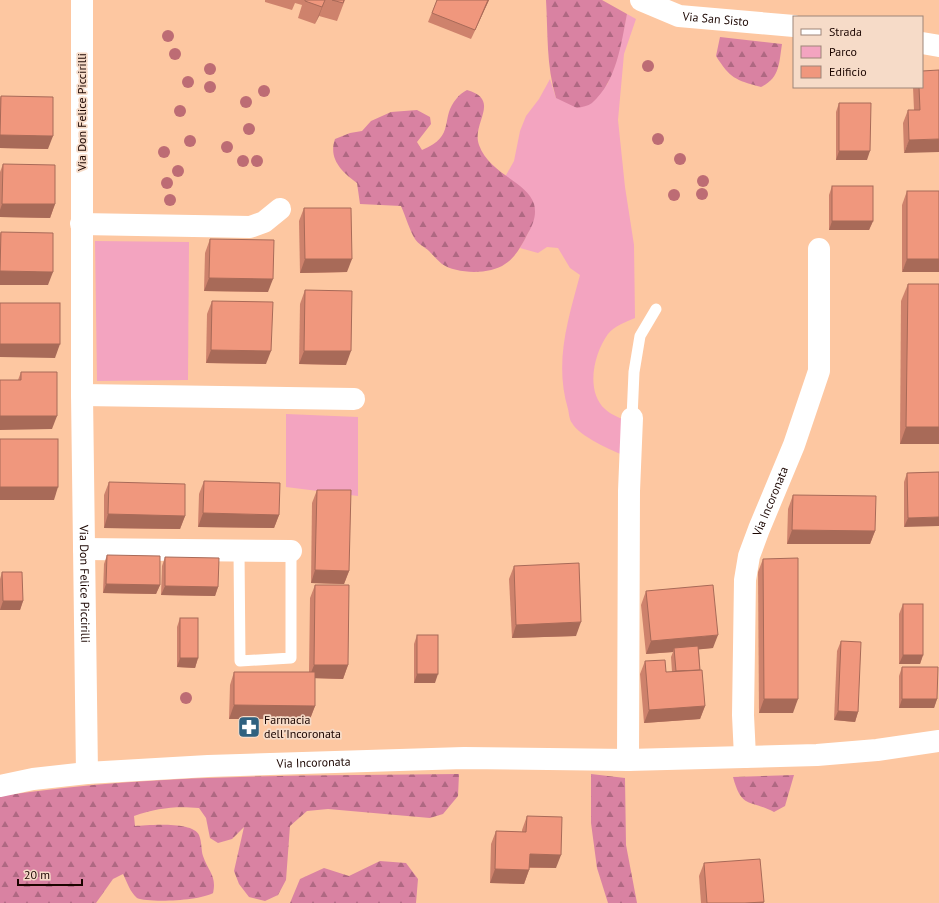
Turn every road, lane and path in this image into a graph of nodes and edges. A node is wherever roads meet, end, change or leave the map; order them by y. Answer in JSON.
{"nodes":[{"id":1,"x":82,"y":0,"type":"edge"},
{"id":2,"x":641,"y":0,"type":"edge"},
{"id":3,"x":793,"y":26,"type":"edge"},
{"id":4,"x":923,"y":43,"type":"edge"},
{"id":5,"x":939,"y":46,"type":"edge"},
{"id":6,"x":280,"y":209,"type":"dead end"},
{"id":7,"x":81,"y":224,"type":"junction"},
{"id":8,"x":819,"y":249,"type":"dead end"},
{"id":9,"x":656,"y":309,"type":"dead end"},
{"id":10,"x":82,"y":395,"type":"junction"},
{"id":11,"x":354,"y":399,"type":"dead end"},
{"id":12,"x":632,"y":418,"type":"joint"},
{"id":13,"x":84,"y":549,"type":"junction"},
{"id":14,"x":239,"y":550,"type":"junction"},
{"id":15,"x":290,"y":551,"type":"joint"},
{"id":16,"x":939,"y":741,"type":"edge"},
{"id":17,"x":745,"y":757,"type":"junction"},
{"id":18,"x":628,"y":760,"type":"junction"},
{"id":19,"x":87,"y":773,"type":"junction"},
{"id":20,"x":0,"y":786,"type":"edge"}],
"edges":[{"from":1,"to":7,"type":"street","name":"Via Don Felice Piccirilli"},
{"from":2,"to":3,"type":"street","name":"Via San Sisto"},
{"from":4,"to":5,"type":"street"},
{"from":6,"to":7,"type":"street"},
{"from":7,"to":10,"type":"street","name":"Via Don Felice Piccirilli"},
{"from":8,"to":17,"type":"street","name":"Via Incoronata"},
{"from":9,"to":12,"type":"lane"},
{"from":10,"to":11,"type":"street"},
{"from":10,"to":13,"type":"street","name":"Via Don Felice Piccirilli"},
{"from":12,"to":18,"type":"street"},
{"from":13,"to":14,"type":"street"},
{"from":13,"to":19,"type":"street","name":"Via Don Felice Piccirilli"},
{"from":14,"to":15,"type":"street"},
{"from":14,"to":15,"type":"lane"},
{"from":16,"to":17,"type":"street","name":"Via Incoronata"},
{"from":17,"to":18,"type":"street","name":"Via Incoronata"},
{"from":18,"to":19,"type":"street","name":"Via Incoronata"},
{"from":19,"to":20,"type":"street","name":"Via Incoronata"}]}
